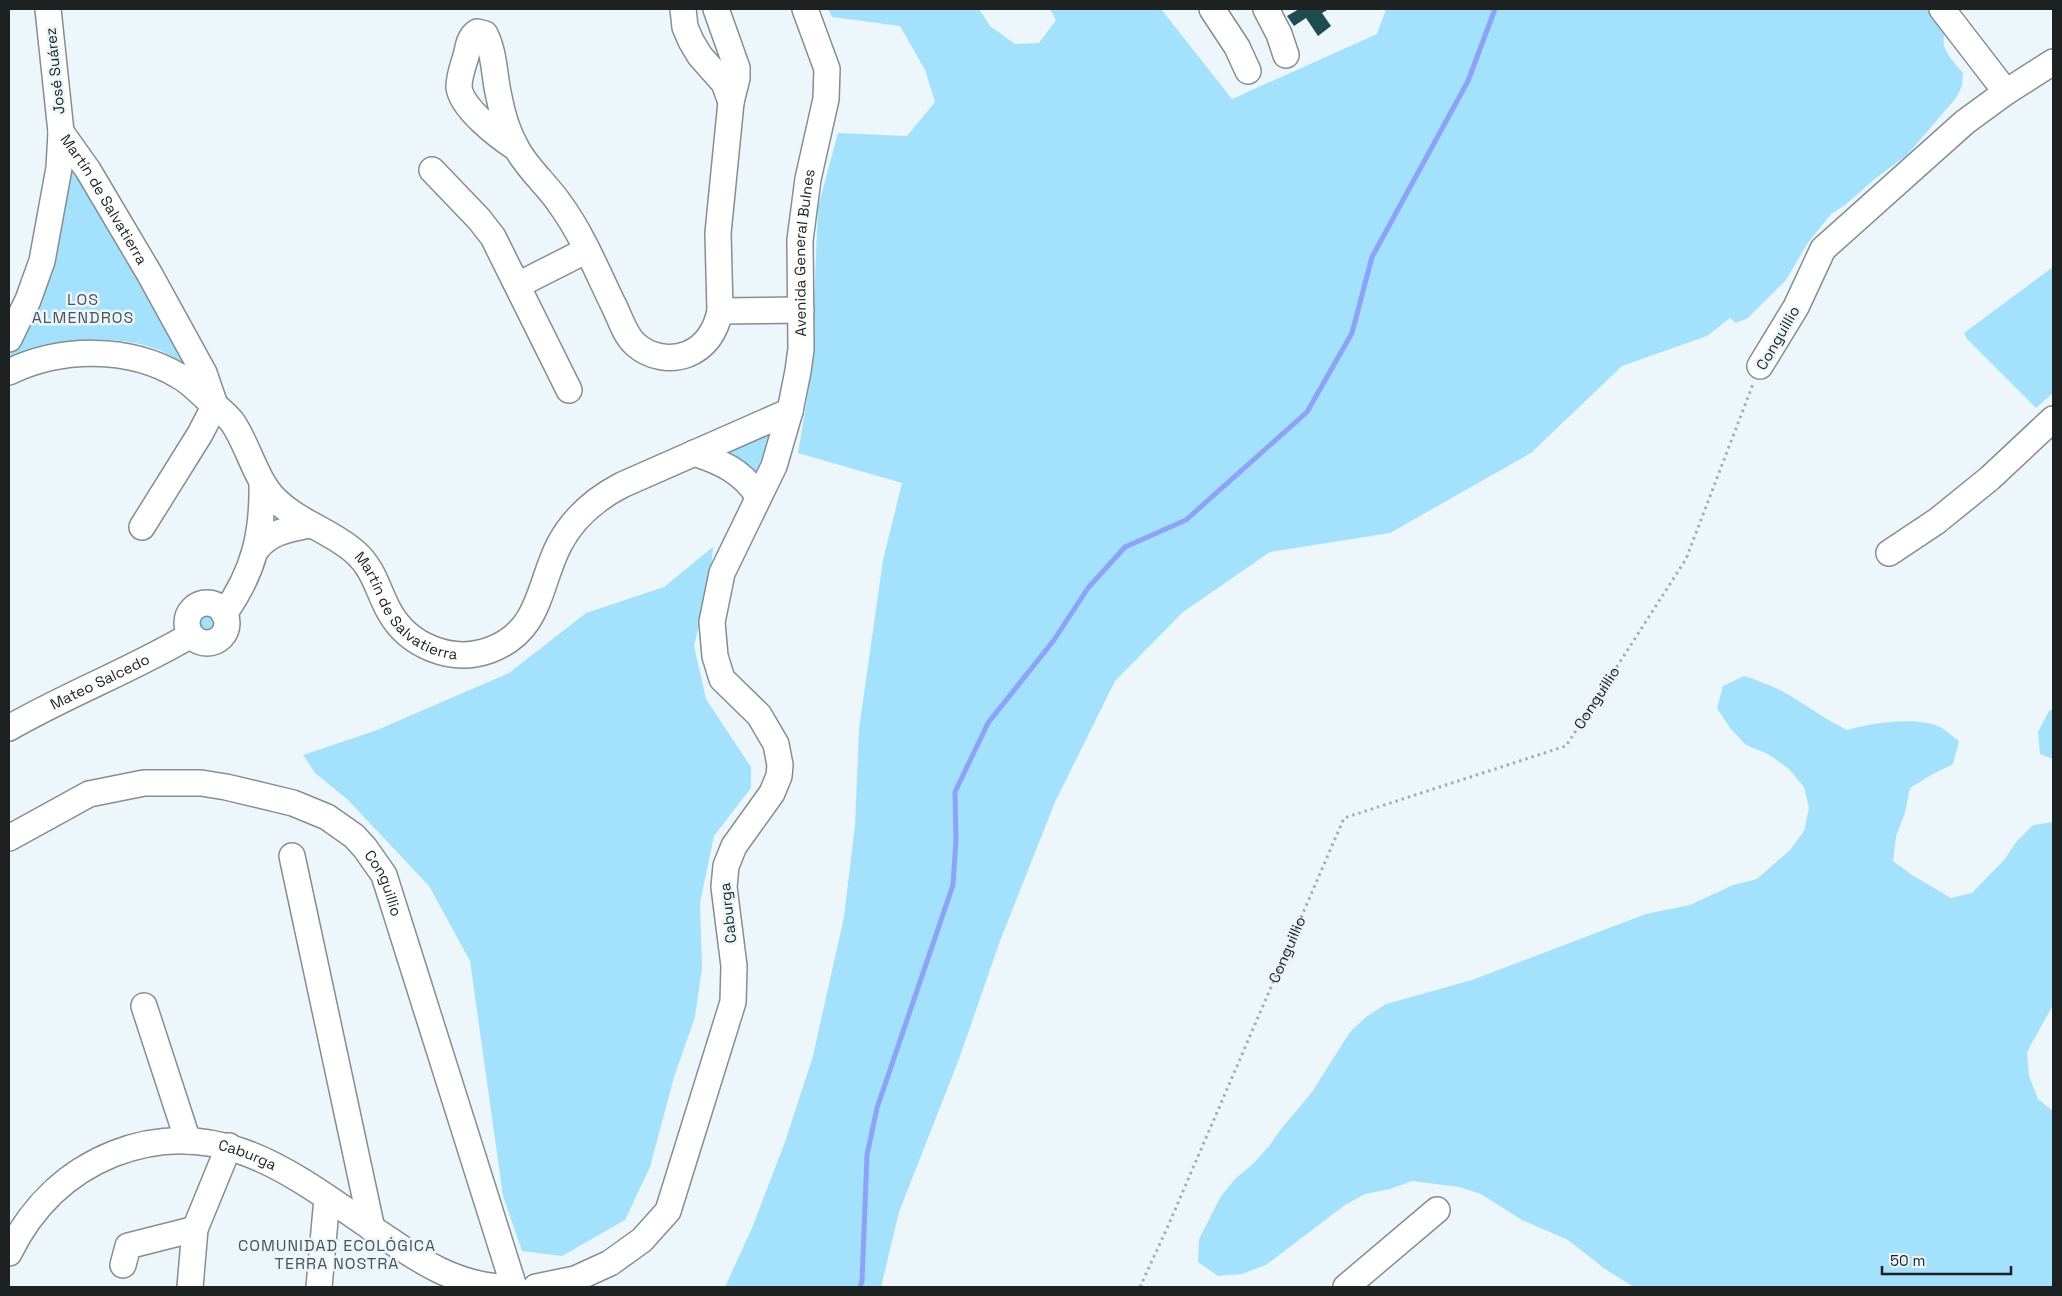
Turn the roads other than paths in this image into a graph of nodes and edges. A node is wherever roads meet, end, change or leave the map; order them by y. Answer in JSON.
{"nodes":[{"id":1,"x":48,"y":9,"type":"edge"},
{"id":2,"x":683,"y":9,"type":"edge"},
{"id":3,"x":716,"y":9,"type":"edge"},
{"id":4,"x":806,"y":9,"type":"edge"},
{"id":5,"x":1212,"y":9,"type":"edge"},
{"id":6,"x":1266,"y":9,"type":"edge"},
{"id":7,"x":1942,"y":9,"type":"edge"},
{"id":8,"x":1286,"y":55,"type":"dead end"},
{"id":9,"x":2053,"y":62,"type":"edge"},
{"id":10,"x":1248,"y":71,"type":"dead end"},
{"id":11,"x":2006,"y":92,"type":"junction"},
{"id":12,"x":731,"y":102,"type":"junction"},
{"id":13,"x":61,"y":132,"type":"junction"},
{"id":14,"x":516,"y":148,"type":"dead end"},
{"id":15,"x":432,"y":170,"type":"dead end"},
{"id":16,"x":588,"y":250,"type":"junction"},
{"id":17,"x":518,"y":285,"type":"junction"},
{"id":18,"x":720,"y":310,"type":"junction"},
{"id":19,"x":800,"y":310,"type":"junction"},
{"id":20,"x":9,"y":339,"type":"edge"},
{"id":21,"x":1760,"y":366,"type":"road end"},
{"id":22,"x":9,"y":372,"type":"edge"},
{"id":23,"x":569,"y":390,"type":"dead end"},
{"id":24,"x":215,"y":406,"type":"junction"},
{"id":25,"x":790,"y":411,"type":"junction"},
{"id":26,"x":2053,"y":419,"type":"edge"},
{"id":27,"x":694,"y":453,"type":"junction"},
{"id":28,"x":262,"y":483,"type":"junction"},
{"id":29,"x":758,"y":496,"type":"junction"},
{"id":30,"x":310,"y":525,"type":"junction"},
{"id":31,"x":142,"y":527,"type":"dead end"},
{"id":32,"x":256,"y":550,"type":"junction"},
{"id":33,"x":1889,"y":553,"type":"dead end"},
{"id":34,"x":9,"y":728,"type":"edge"},
{"id":35,"x":9,"y":838,"type":"edge"},
{"id":36,"x":292,"y":856,"type":"dead end"},
{"id":37,"x":144,"y":1006,"type":"dead end"},
{"id":38,"x":188,"y":1140,"type":"junction"},
{"id":39,"x":229,"y":1146,"type":"junction"},
{"id":40,"x":327,"y":1198,"type":"junction"},
{"id":41,"x":1437,"y":1210,"type":"dead end"},
{"id":42,"x":372,"y":1229,"type":"junction"},
{"id":43,"x":195,"y":1230,"type":"junction"},
{"id":44,"x":9,"y":1253,"type":"edge"},
{"id":45,"x":123,"y":1265,"type":"dead end"},
{"id":46,"x":1358,"y":1284,"type":"edge"},
{"id":47,"x":190,"y":1287,"type":"edge"},
{"id":48,"x":319,"y":1287,"type":"edge"},
{"id":49,"x":498,"y":1287,"type":"edge"},
{"id":50,"x":514,"y":1287,"type":"edge"},
{"id":51,"x":536,"y":1287,"type":"edge"}],
"edges":[{"from":1,"to":13,"type":"street","name":"José Suárez"},
{"from":2,"to":12,"type":"street"},
{"from":3,"to":12,"type":"street"},
{"from":4,"to":19,"type":"street","name":"Avenida General Bulnes"},
{"from":5,"to":10,"type":"street"},
{"from":6,"to":8,"type":"street"},
{"from":7,"to":11,"type":"street"},
{"from":9,"to":11,"type":"street","name":"Conguillio"},
{"from":11,"to":21,"type":"street","name":"Conguillio"},
{"from":12,"to":18,"type":"street"},
{"from":13,"to":20,"type":"street","name":"Martín de Salvatierra"},
{"from":13,"to":24,"type":"street","name":"Martín de Salvatierra"},
{"from":14,"to":16,"type":"street"},
{"from":15,"to":17,"type":"street"},
{"from":16,"to":17,"type":"street"},
{"from":16,"to":18,"type":"street"},
{"from":17,"to":23,"type":"street"},
{"from":18,"to":19,"type":"street"},
{"from":19,"to":25,"type":"street","name":"Avenida General Bulnes"},
{"from":22,"to":24,"type":"street","name":"Martín de Salvatierra"},
{"from":24,"to":28,"type":"street","name":"Martín de Salvatierra"},
{"from":24,"to":31,"type":"street"},
{"from":25,"to":27,"type":"street","name":"Martín de Salvatierra"},
{"from":25,"to":29,"type":"street","name":"Avenida General Bulnes"},
{"from":26,"to":33,"type":"street"},
{"from":27,"to":29,"type":"street"},
{"from":27,"to":30,"type":"street","name":"Martín de Salvatierra"},
{"from":28,"to":30,"type":"street","name":"Martín de Salvatierra"},
{"from":28,"to":32,"type":"street","name":"Mateo Salcedo"},
{"from":29,"to":51,"type":"street","name":"Caburga"},
{"from":30,"to":32,"type":"street"},
{"from":32,"to":34,"type":"street","name":"Mateo Salcedo"},
{"from":35,"to":50,"type":"street","name":"Conguillio"},
{"from":36,"to":42,"type":"street"},
{"from":37,"to":38,"type":"street"},
{"from":38,"to":39,"type":"street","name":"Caburga"},
{"from":38,"to":44,"type":"street","name":"Caburga"},
{"from":39,"to":40,"type":"street","name":"Caburga"},
{"from":39,"to":43,"type":"street"},
{"from":40,"to":42,"type":"street","name":"Caburga"},
{"from":40,"to":48,"type":"street"},
{"from":41,"to":46,"type":"street"},
{"from":42,"to":49,"type":"street","name":"Caburga"},
{"from":43,"to":45,"type":"street"},
{"from":43,"to":47,"type":"street"}]}
